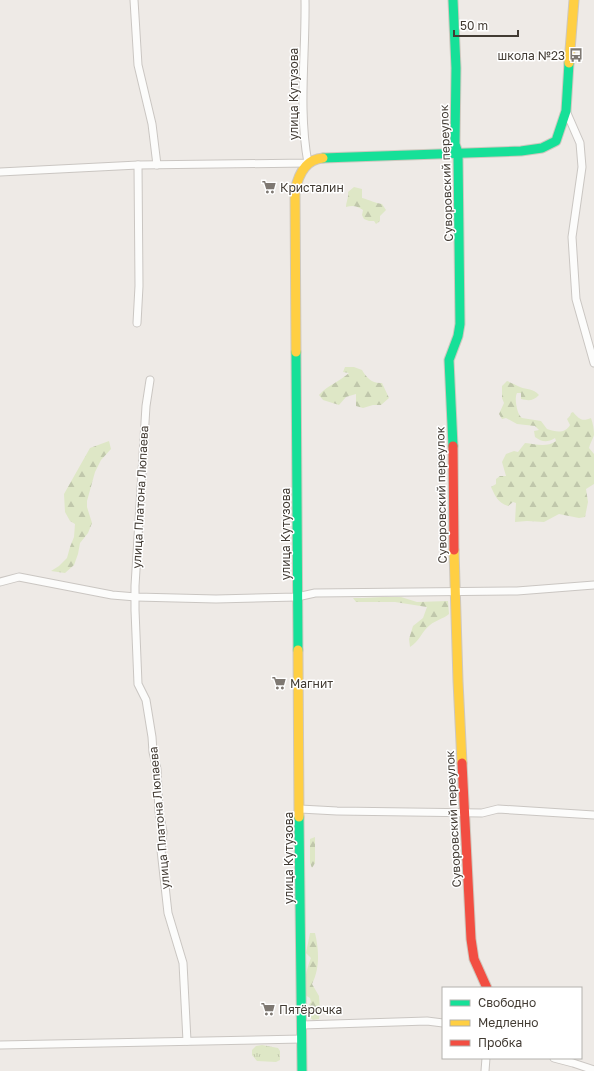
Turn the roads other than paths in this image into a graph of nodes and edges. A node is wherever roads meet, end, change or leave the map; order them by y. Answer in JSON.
{"nodes":[{"id":1,"x":134,"y":0,"type":"edge"},
{"id":2,"x":305,"y":0,"type":"edge"},
{"id":3,"x":454,"y":0,"type":"edge"},
{"id":4,"x":574,"y":0,"type":"edge"},
{"id":5,"x":566,"y":111,"type":"junction"},
{"id":6,"x":458,"y":152,"type":"junction"},
{"id":7,"x":308,"y":162,"type":"junction"},
{"id":8,"x":138,"y":165,"type":"junction"},
{"id":9,"x":157,"y":165,"type":"junction"},
{"id":10,"x":0,"y":172,"type":"edge"},
{"id":11,"x":137,"y":323,"type":"dead end"},
{"id":12,"x":594,"y":362,"type":"edge"},
{"id":13,"x":150,"y":380,"type":"dead end"},
{"id":14,"x":0,"y":582,"type":"edge"},
{"id":15,"x":594,"y":585,"type":"edge"},
{"id":16,"x":454,"y":592,"type":"junction"},
{"id":17,"x":136,"y":597,"type":"junction"},
{"id":18,"x":297,"y":597,"type":"junction"},
{"id":19,"x":300,"y":809,"type":"junction"},
{"id":20,"x":465,"y":812,"type":"junction"},
{"id":21,"x":594,"y":814,"type":"edge"},
{"id":22,"x":487,"y":987,"type":"edge"},
{"id":23,"x":442,"y":1023,"type":"edge"},
{"id":24,"x":302,"y":1025,"type":"junction"},
{"id":25,"x":302,"y":1039,"type":"junction"},
{"id":26,"x":187,"y":1041,"type":"junction"},
{"id":27,"x":0,"y":1045,"type":"edge"},
{"id":28,"x":486,"y":1059,"type":"edge"},
{"id":29,"x":559,"y":1059,"type":"edge"},
{"id":30,"x":594,"y":1070,"type":"edge"},
{"id":31,"x":302,"y":1071,"type":"edge"},
{"id":32,"x":485,"y":1071,"type":"edge"}],
"edges":[{"from":1,"to":9,"type":"street"},
{"from":2,"to":7,"type":"street","name":"улица Кутузова"},
{"from":3,"to":6,"type":"street","name":"Суворовский переулок"},
{"from":4,"to":5,"type":"street"},
{"from":5,"to":6,"type":"street"},
{"from":5,"to":12,"type":"street"},
{"from":6,"to":7,"type":"street"},
{"from":6,"to":16,"type":"street","name":"Суворовский переулок"},
{"from":7,"to":9,"type":"street"},
{"from":7,"to":18,"type":"street","name":"улица Кутузова"},
{"from":8,"to":9,"type":"street"},
{"from":8,"to":10,"type":"street"},
{"from":8,"to":11,"type":"street"},
{"from":13,"to":17,"type":"street","name":"улица Платона Люпаева"},
{"from":14,"to":17,"type":"street"},
{"from":15,"to":16,"type":"street"},
{"from":16,"to":18,"type":"street"},
{"from":16,"to":20,"type":"street","name":"Суворовский переулок"},
{"from":17,"to":18,"type":"street"},
{"from":17,"to":26,"type":"street","name":"улица Платона Люпаева"},
{"from":18,"to":19,"type":"street","name":"улица Кутузова"},
{"from":19,"to":20,"type":"street"},
{"from":19,"to":24,"type":"street","name":"улица Кутузова"},
{"from":20,"to":21,"type":"street"},
{"from":20,"to":22,"type":"street","name":"Суворовский переулок"},
{"from":23,"to":24,"type":"street"},
{"from":24,"to":25,"type":"street","name":"улица Кутузова"},
{"from":25,"to":26,"type":"street"},
{"from":25,"to":31,"type":"street","name":"улица Кутузова"},
{"from":26,"to":27,"type":"street"},
{"from":28,"to":32,"type":"street"},
{"from":29,"to":30,"type":"street"}]}
